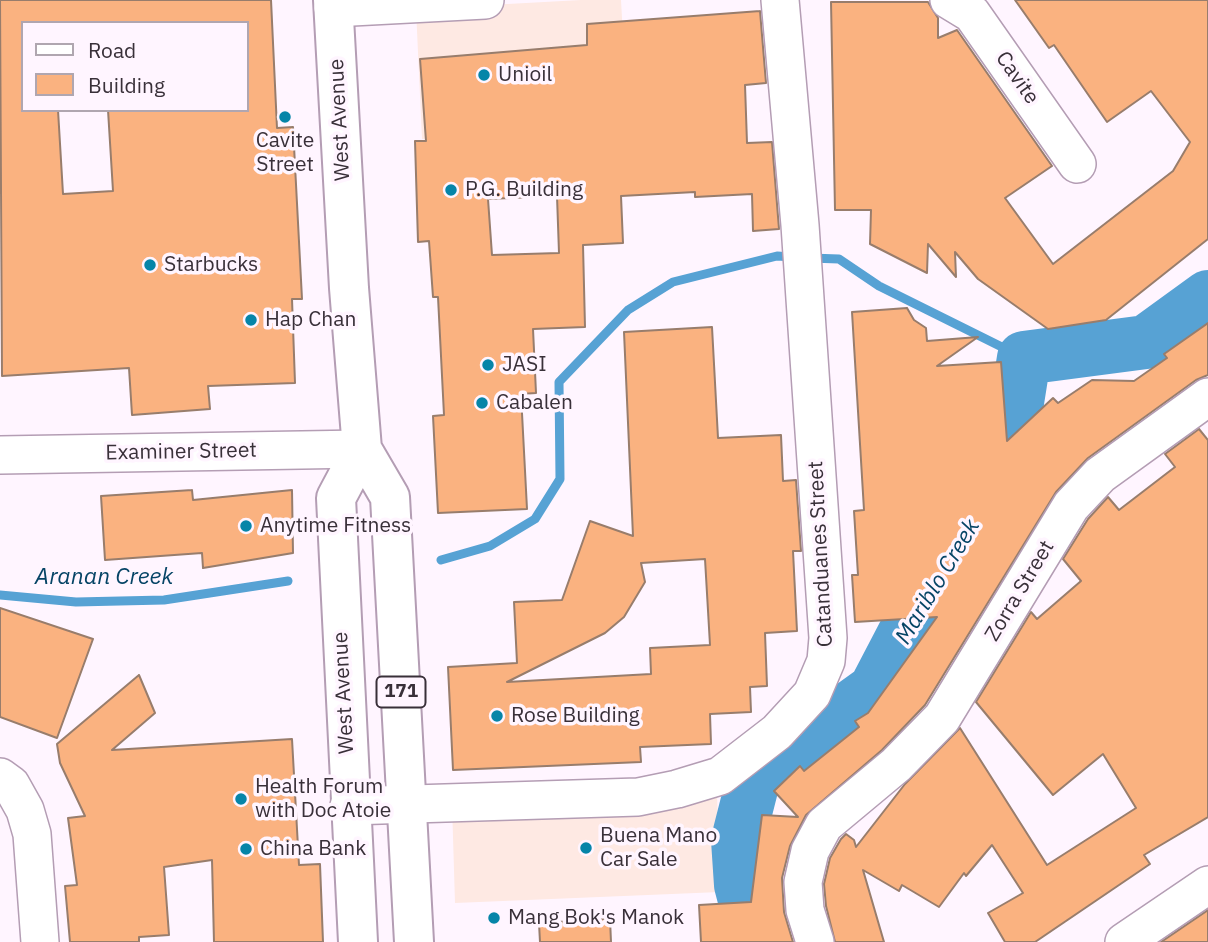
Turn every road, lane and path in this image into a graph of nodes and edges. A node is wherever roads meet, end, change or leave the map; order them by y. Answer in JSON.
{"nodes":[{"id":1,"x":485,"y":0,"type":"edge"},
{"id":2,"x":780,"y":0,"type":"edge"},
{"id":3,"x":949,"y":0,"type":"edge"},
{"id":4,"x":333,"y":4,"type":"edge"},
{"id":5,"x":1077,"y":163,"type":"dead end"},
{"id":6,"x":1208,"y":397,"type":"edge"},
{"id":7,"x":362,"y":449,"type":"junction"},
{"id":8,"x":0,"y":456,"type":"edge"},
{"id":9,"x":5,"y":781,"type":"edge"},
{"id":10,"x":407,"y":803,"type":"junction"},
{"id":11,"x":349,"y":806,"type":"junction"},
{"id":12,"x":1208,"y":885,"type":"edge"},
{"id":13,"x":40,"y":942,"type":"edge"},
{"id":14,"x":358,"y":942,"type":"edge"},
{"id":15,"x":414,"y":942,"type":"edge"},
{"id":16,"x":815,"y":942,"type":"edge"},
{"id":17,"x":1124,"y":942,"type":"edge"}],
"edges":[{"from":1,"to":4,"type":"street"},
{"from":2,"to":10,"type":"street","name":"Catanduanes Street"},
{"from":3,"to":5,"type":"street","name":"Cavite"},
{"from":4,"to":7,"type":"main road","name":"West Avenue","number":"171"},
{"from":6,"to":16,"type":"street","name":"Zorra Street"},
{"from":7,"to":8,"type":"street","name":"Examiner Street"},
{"from":7,"to":10,"type":"main road","name":"West Avenue","number":"171"},
{"from":7,"to":11,"type":"main road","name":"West Avenue"},
{"from":9,"to":13,"type":"street"},
{"from":10,"to":11,"type":"street","name":"Catanduanes Street"},
{"from":10,"to":15,"type":"main road","name":"West Avenue","number":"171"},
{"from":11,"to":14,"type":"main road","name":"West Avenue"},
{"from":12,"to":17,"type":"street"}]}
